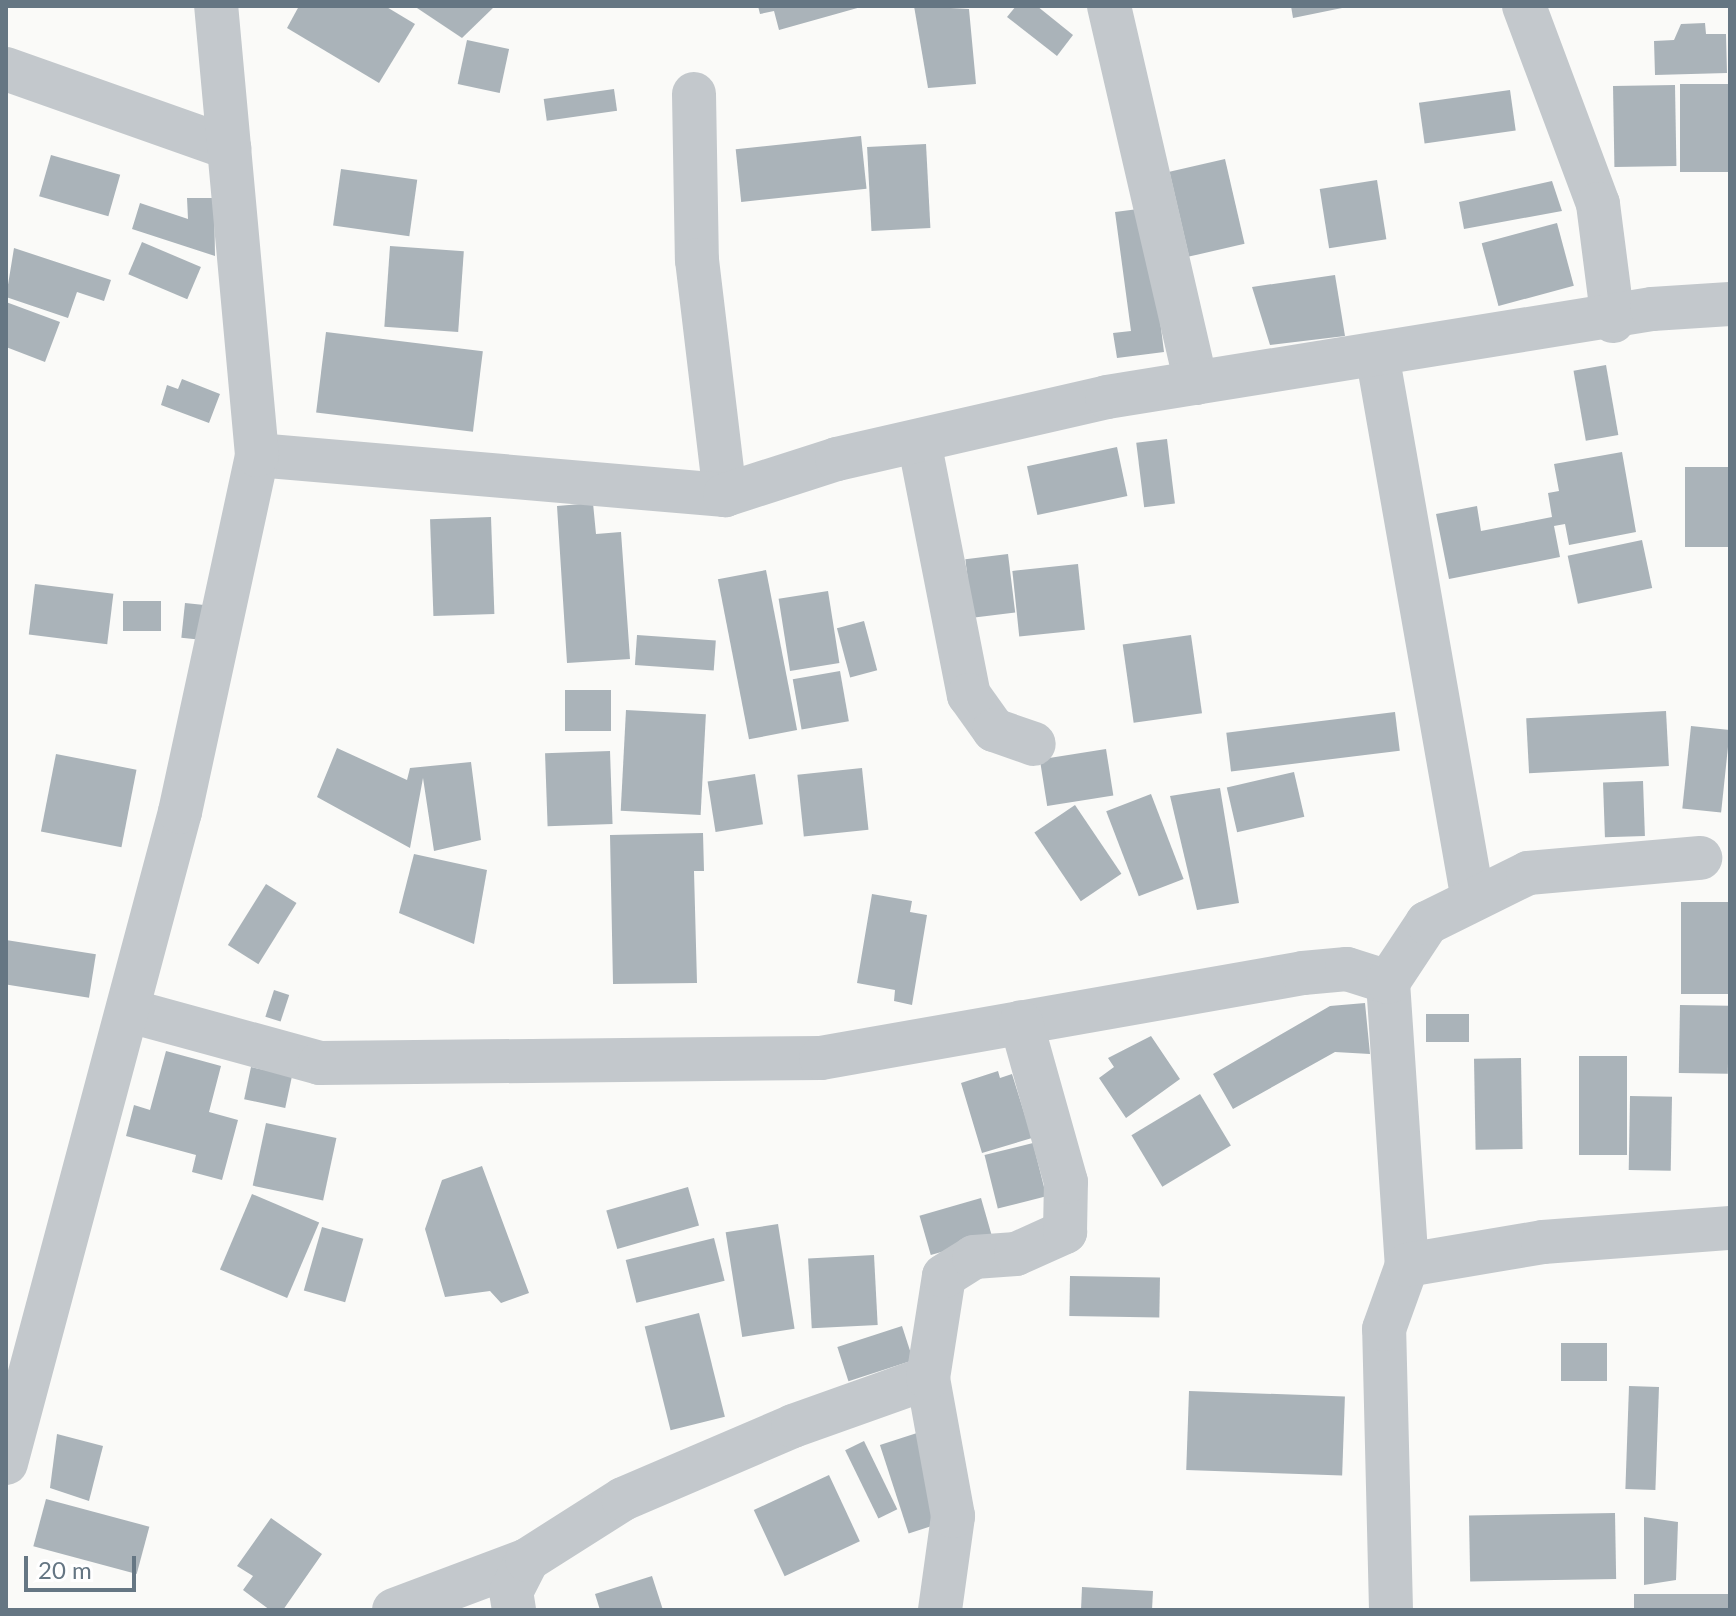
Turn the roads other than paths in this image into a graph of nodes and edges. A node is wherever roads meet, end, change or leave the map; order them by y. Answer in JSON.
{"nodes":[{"id":1,"x":216,"y":6,"type":"edge"},
{"id":2,"x":1109,"y":6,"type":"edge"},
{"id":3,"x":1524,"y":6,"type":"edge"},
{"id":4,"x":6,"y":69,"type":"edge"},
{"id":5,"x":694,"y":94,"type":"dead end"},
{"id":6,"x":229,"y":148,"type":"junction"},
{"id":7,"x":1730,"y":304,"type":"edge"},
{"id":8,"x":1613,"y":321,"type":"junction"},
{"id":9,"x":1377,"y":354,"type":"junction"},
{"id":10,"x":1196,"y":383,"type":"junction"},
{"id":11,"x":919,"y":441,"type":"junction"},
{"id":12,"x":257,"y":455,"type":"junction"},
{"id":13,"x":725,"y":495,"type":"junction"},
{"id":14,"x":1034,"y":744,"type":"dead end"},
{"id":15,"x":1700,"y":858,"type":"dead end"},
{"id":16,"x":1473,"y":900,"type":"junction"},
{"id":17,"x":1388,"y":982,"type":"junction"},
{"id":18,"x":130,"y":1011,"type":"junction"},
{"id":19,"x":1021,"y":1022,"type":"junction"},
{"id":20,"x":1730,"y":1228,"type":"edge"},
{"id":21,"x":1407,"y":1265,"type":"junction"},
{"id":22,"x":928,"y":1378,"type":"junction"},
{"id":23,"x":6,"y":1463,"type":"edge"},
{"id":24,"x":527,"y":1560,"type":"junction"},
{"id":25,"x":394,"y":1610,"type":"edge"},
{"id":26,"x":514,"y":1610,"type":"edge"},
{"id":27,"x":940,"y":1610,"type":"edge"},
{"id":28,"x":1391,"y":1610,"type":"edge"}],
"edges":[{"from":1,"to":6,"type":"street"},
{"from":2,"to":10,"type":"street"},
{"from":3,"to":8,"type":"street"},
{"from":4,"to":6,"type":"street"},
{"from":5,"to":13,"type":"street"},
{"from":6,"to":12,"type":"street"},
{"from":7,"to":8,"type":"street"},
{"from":8,"to":9,"type":"street"},
{"from":9,"to":10,"type":"street"},
{"from":9,"to":16,"type":"street"},
{"from":10,"to":11,"type":"street"},
{"from":11,"to":13,"type":"street"},
{"from":11,"to":14,"type":"street"},
{"from":12,"to":13,"type":"street"},
{"from":12,"to":18,"type":"street"},
{"from":15,"to":16,"type":"street"},
{"from":16,"to":17,"type":"street"},
{"from":17,"to":19,"type":"street"},
{"from":17,"to":21,"type":"street"},
{"from":18,"to":19,"type":"street"},
{"from":18,"to":23,"type":"street"},
{"from":19,"to":22,"type":"street"},
{"from":20,"to":21,"type":"street"},
{"from":21,"to":28,"type":"street"},
{"from":22,"to":24,"type":"street"},
{"from":22,"to":27,"type":"street"},
{"from":24,"to":25,"type":"street"},
{"from":24,"to":26,"type":"street"}]}
